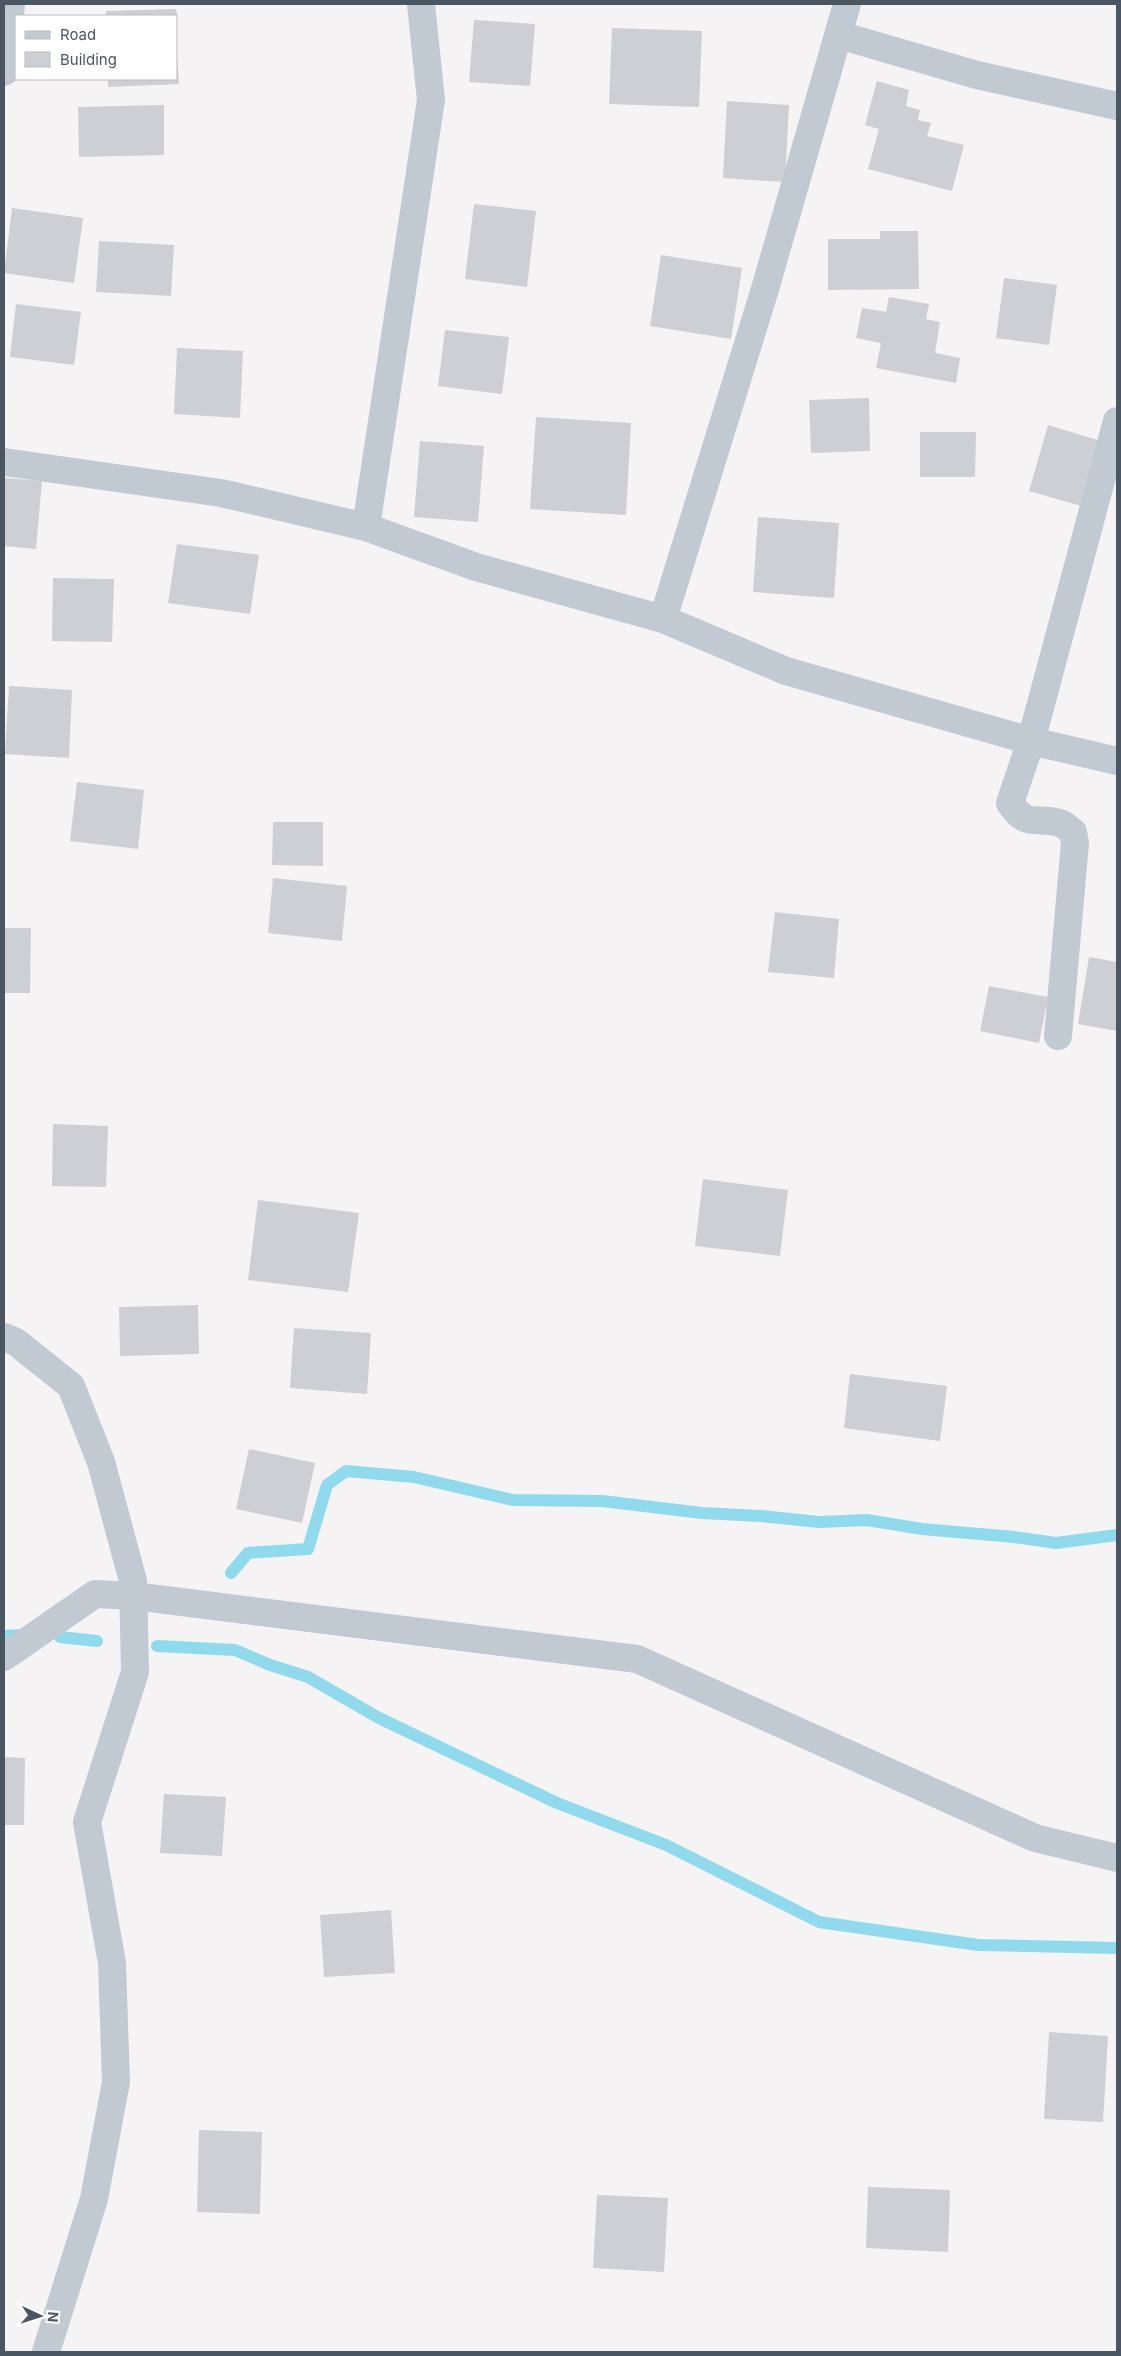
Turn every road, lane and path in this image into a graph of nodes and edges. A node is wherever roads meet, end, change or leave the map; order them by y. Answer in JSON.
{"nodes":[{"id":1,"x":11,"y":4,"type":"edge"},
{"id":2,"x":421,"y":4,"type":"edge"},
{"id":3,"x":846,"y":4,"type":"edge"},
{"id":4,"x":839,"y":35,"type":"junction"},
{"id":5,"x":4,"y":72,"type":"edge"},
{"id":6,"x":1117,"y":106,"type":"edge"},
{"id":7,"x":1117,"y":421,"type":"edge"},
{"id":8,"x":4,"y":462,"type":"edge"},
{"id":9,"x":366,"y":527,"type":"junction"},
{"id":10,"x":663,"y":619,"type":"junction"},
{"id":11,"x":1031,"y":741,"type":"junction"},
{"id":12,"x":1117,"y":761,"type":"edge"},
{"id":13,"x":1058,"y":1036,"type":"dead end"},
{"id":14,"x":4,"y":1336,"type":"edge"},
{"id":15,"x":134,"y":1596,"type":"junction"},
{"id":16,"x":4,"y":1656,"type":"edge"},
{"id":17,"x":1117,"y":1858,"type":"edge"},
{"id":18,"x":46,"y":2352,"type":"edge"}],
"edges":[{"from":1,"to":5,"type":"street"},
{"from":2,"to":9,"type":"street"},
{"from":3,"to":4,"type":"street"},
{"from":4,"to":6,"type":"street"},
{"from":4,"to":10,"type":"street"},
{"from":7,"to":11,"type":"street"},
{"from":8,"to":9,"type":"street"},
{"from":9,"to":10,"type":"street"},
{"from":10,"to":11,"type":"street"},
{"from":11,"to":12,"type":"street"},
{"from":11,"to":13,"type":"street"},
{"from":14,"to":15,"type":"street"},
{"from":15,"to":16,"type":"street"},
{"from":15,"to":17,"type":"street"},
{"from":15,"to":18,"type":"street"}]}
